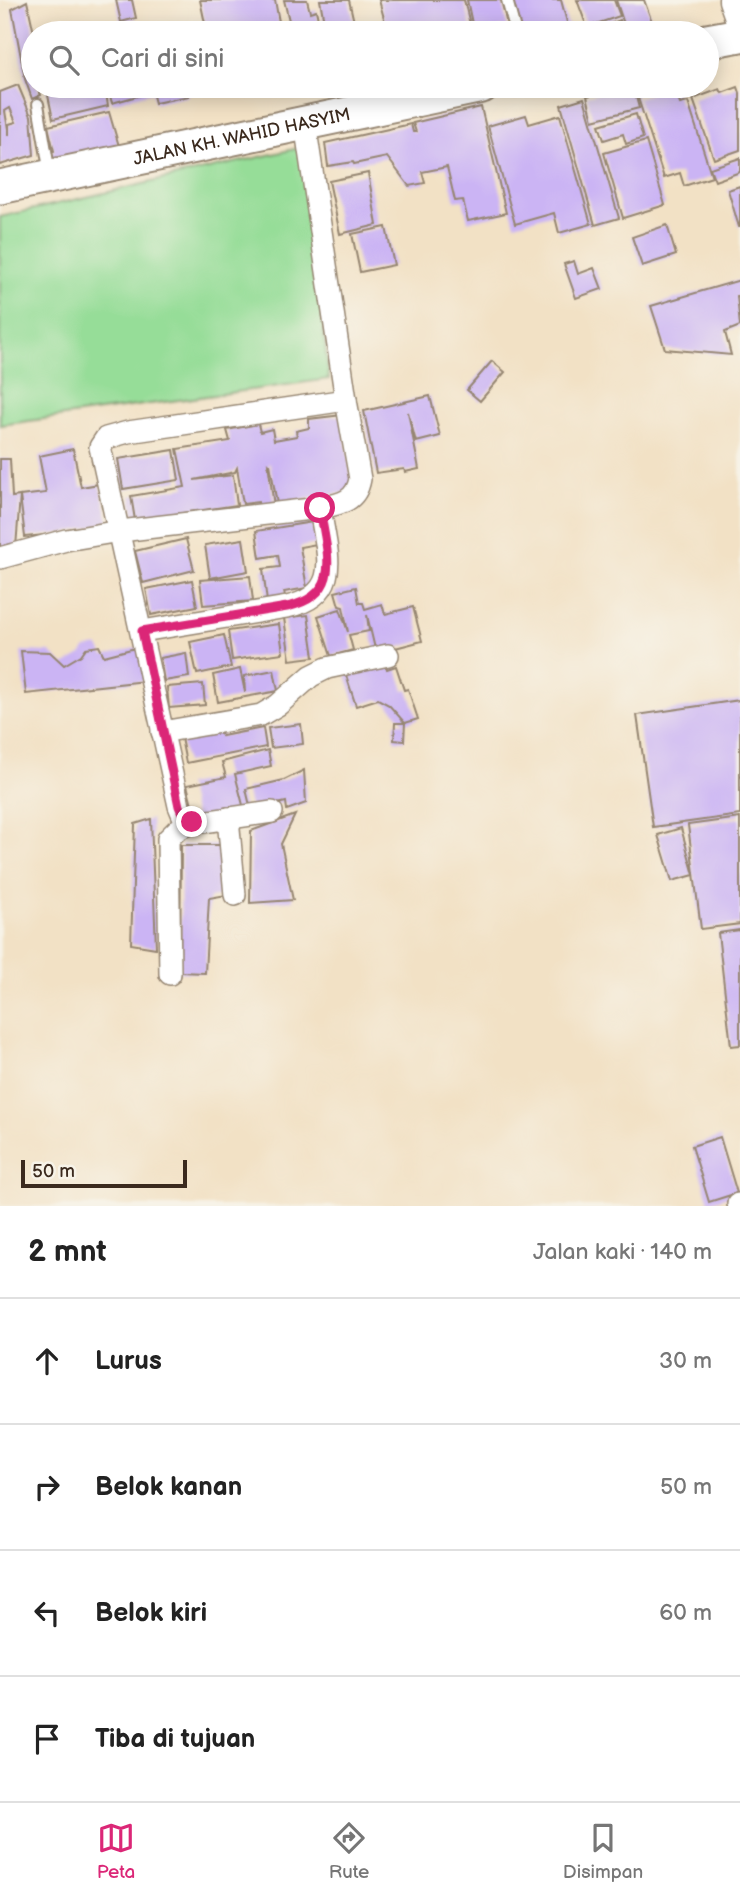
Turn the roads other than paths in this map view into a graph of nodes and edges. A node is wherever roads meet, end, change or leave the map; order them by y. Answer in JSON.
{"nodes":[{"id":1,"x":507,"y":0,"type":"edge"},
{"id":2,"x":734,"y":0,"type":"edge"},
{"id":3,"x":740,"y":17,"type":"edge"},
{"id":4,"x":513,"y":21,"type":"edge"},
{"id":5,"x":740,"y":35,"type":"edge"},
{"id":6,"x":719,"y":39,"type":"edge"},
{"id":7,"x":425,"y":98,"type":"edge"},
{"id":8,"x":38,"y":104,"type":"dead end"},
{"id":9,"x":305,"y":123,"type":"junction"},
{"id":10,"x":50,"y":177,"type":"junction"},
{"id":11,"x":0,"y":187,"type":"edge"},
{"id":12,"x":346,"y":400,"type":"junction"},
{"id":13,"x":320,"y":508,"type":"junction"},
{"id":14,"x":120,"y":531,"type":"junction"},
{"id":15,"x":0,"y":558,"type":"edge"},
{"id":16,"x":142,"y":631,"type":"junction"},
{"id":17,"x":388,"y":655,"type":"dead end"},
{"id":18,"x":162,"y":732,"type":"junction"},
{"id":19,"x":272,"y":812,"type":"dead end"},
{"id":20,"x":228,"y":818,"type":"junction"},
{"id":21,"x":192,"y":822,"type":"junction"},
{"id":22,"x":235,"y":895,"type":"dead end"},
{"id":23,"x":170,"y":974,"type":"dead end"}],
"edges":[{"from":1,"to":4,"type":"lane"},
{"from":2,"to":3,"type":"main road"},
{"from":5,"to":6,"type":"main road"},
{"from":7,"to":9,"type":"main road","name":"JALAN KH. WAHID HASYIM"},
{"from":8,"to":10,"type":"lane"},
{"from":9,"to":10,"type":"main road","name":"JALAN KH. WAHID HASYIM"},
{"from":9,"to":12,"type":"street"},
{"from":10,"to":11,"type":"main road","name":"JALAN KH. WAHID HASYIM"},
{"from":12,"to":13,"type":"street"},
{"from":12,"to":14,"type":"street"},
{"from":13,"to":14,"type":"street"},
{"from":13,"to":16,"type":"street"},
{"from":14,"to":15,"type":"street"},
{"from":14,"to":16,"type":"street"},
{"from":16,"to":18,"type":"street"},
{"from":17,"to":18,"type":"street"},
{"from":18,"to":21,"type":"street"},
{"from":19,"to":20,"type":"street"},
{"from":20,"to":21,"type":"street"},
{"from":20,"to":22,"type":"street"},
{"from":21,"to":23,"type":"street"}]}
